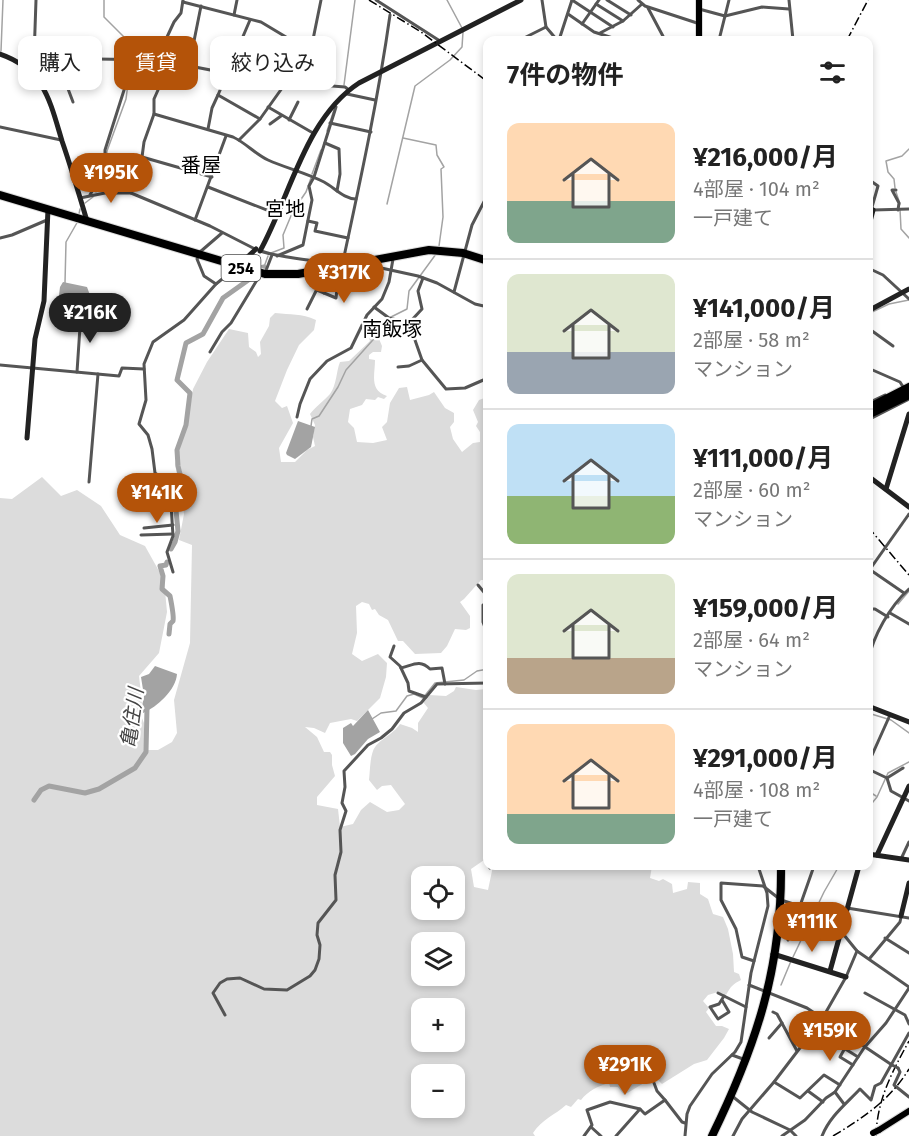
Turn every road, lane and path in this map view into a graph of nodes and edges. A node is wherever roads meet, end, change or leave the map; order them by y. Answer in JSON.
{"nodes":[{"id":1,"x":36,"y":0,"type":"edge"},
{"id":2,"x":237,"y":0,"type":"edge"},
{"id":3,"x":321,"y":0,"type":"edge"},
{"id":4,"x":376,"y":0,"type":"edge"},
{"id":5,"x":521,"y":0,"type":"edge"},
{"id":6,"x":542,"y":0,"type":"edge"},
{"id":7,"x":572,"y":0,"type":"edge"},
{"id":8,"x":599,"y":0,"type":"edge"},
{"id":9,"x":607,"y":0,"type":"edge"},
{"id":10,"x":638,"y":0,"type":"edge"},
{"id":11,"x":645,"y":0,"type":"edge"},
{"id":12,"x":699,"y":0,"type":"edge"},
{"id":13,"x":729,"y":0,"type":"edge"},
{"id":14,"x":789,"y":0,"type":"edge"},
{"id":15,"x":183,"y":1,"type":"edge"},
{"id":16,"x":596,"y":4,"type":"junction"},
{"id":17,"x":201,"y":6,"type":"junction"},
{"id":18,"x":645,"y":6,"type":"junction"},
{"id":19,"x":699,"y":9,"type":"junction"},
{"id":20,"x":789,"y":9,"type":"junction"},
{"id":21,"x":591,"y":12,"type":"junction"},
{"id":22,"x":568,"y":14,"type":"junction"},
{"id":23,"x":234,"y":15,"type":"junction"},
{"id":24,"x":390,"y":15,"type":"dead end"},
{"id":25,"x":631,"y":15,"type":"junction"},
{"id":26,"x":724,"y":16,"type":"junction"},
{"id":27,"x":250,"y":20,"type":"junction"},
{"id":28,"x":623,"y":21,"type":"junction"},
{"id":29,"x":699,"y":23,"type":"junction"},
{"id":30,"x":582,"y":24,"type":"junction"},
{"id":31,"x":546,"y":27,"type":"junction"},
{"id":32,"x":614,"y":27,"type":"junction"},
{"id":33,"x":598,"y":34,"type":"junction"},
{"id":34,"x":35,"y":36,"type":"edge"},
{"id":35,"x":167,"y":36,"type":"edge"},
{"id":36,"x":195,"y":36,"type":"edge"},
{"id":37,"x":243,"y":36,"type":"edge"},
{"id":38,"x":284,"y":36,"type":"edge"},
{"id":39,"x":314,"y":36,"type":"edge"},
{"id":40,"x":528,"y":36,"type":"edge"},
{"id":41,"x":554,"y":36,"type":"edge"},
{"id":42,"x":560,"y":36,"type":"edge"},
{"id":43,"x":605,"y":36,"type":"edge"},
{"id":44,"x":663,"y":36,"type":"edge"},
{"id":45,"x":699,"y":36,"type":"edge"},
{"id":46,"x":720,"y":36,"type":"edge"},
{"id":47,"x":792,"y":36,"type":"edge"},
{"id":48,"x":441,"y":41,"type":"junction"},
{"id":49,"x":0,"y":54,"type":"edge"},
{"id":50,"x":18,"y":63,"type":"edge"},
{"id":51,"x":382,"y":71,"type":"junction"},
{"id":52,"x":336,"y":86,"type":"edge"},
{"id":53,"x":45,"y":90,"type":"edge"},
{"id":54,"x":68,"y":90,"type":"edge"},
{"id":55,"x":124,"y":90,"type":"edge"},
{"id":56,"x":158,"y":90,"type":"edge"},
{"id":57,"x":220,"y":90,"type":"edge"},
{"id":58,"x":281,"y":90,"type":"edge"},
{"id":59,"x":347,"y":91,"type":"junction"},
{"id":60,"x":218,"y":95,"type":"junction"},
{"id":61,"x":338,"y":99,"type":"junction"},
{"id":62,"x":375,"y":100,"type":"junction"},
{"id":63,"x":73,"y":102,"type":"dead end"},
{"id":64,"x":298,"y":102,"type":"dead end"},
{"id":65,"x":268,"y":107,"type":"junction"},
{"id":66,"x":154,"y":114,"type":"junction"},
{"id":67,"x":281,"y":116,"type":"junction"},
{"id":68,"x":260,"y":119,"type":"junction"},
{"id":69,"x":289,"y":120,"type":"junction"},
{"id":70,"x":330,"y":123,"type":"junction"},
{"id":71,"x":270,"y":124,"type":"dead end"},
{"id":72,"x":0,"y":127,"type":"edge"},
{"id":73,"x":208,"y":129,"type":"junction"},
{"id":74,"x":371,"y":132,"type":"junction"},
{"id":75,"x":315,"y":135,"type":"junction"},
{"id":76,"x":226,"y":136,"type":"junction"},
{"id":77,"x":239,"y":140,"type":"junction"},
{"id":78,"x":62,"y":141,"type":"junction"},
{"id":79,"x":325,"y":143,"type":"junction"},
{"id":80,"x":142,"y":157,"type":"junction"},
{"id":81,"x":295,"y":170,"type":"junction"},
{"id":82,"x":212,"y":177,"type":"junction"},
{"id":83,"x":314,"y":177,"type":"junction"},
{"id":84,"x":873,"y":183,"type":"edge"},
{"id":85,"x":208,"y":187,"type":"junction"},
{"id":86,"x":896,"y":190,"type":"dead end"},
{"id":87,"x":337,"y":191,"type":"junction"},
{"id":88,"x":131,"y":193,"type":"junction"},
{"id":89,"x":0,"y":195,"type":"edge"},
{"id":90,"x":90,"y":195,"type":"junction"},
{"id":91,"x":80,"y":198,"type":"junction"},
{"id":92,"x":356,"y":199,"type":"junction"},
{"id":93,"x":483,"y":204,"type":"edge"},
{"id":94,"x":873,"y":204,"type":"edge"},
{"id":95,"x":48,"y":209,"type":"junction"},
{"id":96,"x":909,"y":209,"type":"edge"},
{"id":97,"x":873,"y":210,"type":"edge"},
{"id":98,"x":898,"y":210,"type":"junction"},
{"id":99,"x":277,"y":214,"type":"junction"},
{"id":100,"x":47,"y":220,"type":"junction"},
{"id":101,"x":195,"y":220,"type":"junction"},
{"id":102,"x":87,"y":221,"type":"junction"},
{"id":103,"x":308,"y":221,"type":"junction"},
{"id":104,"x":222,"y":232,"type":"junction"},
{"id":105,"x":0,"y":238,"type":"edge"},
{"id":106,"x":348,"y":238,"type":"junction"},
{"id":107,"x":258,"y":250,"type":"junction"},
{"id":108,"x":463,"y":253,"type":"junction"},
{"id":109,"x":198,"y":255,"type":"junction"},
{"id":110,"x":274,"y":256,"type":"junction"},
{"id":111,"x":393,"y":256,"type":"junction"},
{"id":112,"x":483,"y":259,"type":"edge"},
{"id":113,"x":363,"y":262,"type":"junction"},
{"id":114,"x":237,"y":267,"type":"junction"},
{"id":115,"x":338,"y":268,"type":"junction"},
{"id":116,"x":392,"y":270,"type":"junction"},
{"id":117,"x":873,"y":270,"type":"edge"},
{"id":118,"x":263,"y":273,"type":"junction"},
{"id":119,"x":339,"y":278,"type":"junction"},
{"id":120,"x":423,"y":278,"type":"junction"},
{"id":121,"x":216,"y":284,"type":"junction"},
{"id":122,"x":909,"y":289,"type":"edge"},
{"id":123,"x":317,"y":290,"type":"junction"},
{"id":124,"x":454,"y":292,"type":"junction"},
{"id":125,"x":324,"y":293,"type":"junction"},
{"id":126,"x":903,"y":294,"type":"junction"},
{"id":127,"x":909,"y":299,"type":"edge"},
{"id":128,"x":483,"y":306,"type":"edge"},
{"id":129,"x":374,"y":307,"type":"junction"},
{"id":130,"x":307,"y":309,"type":"dead end"},
{"id":131,"x":873,"y":309,"type":"edge"},
{"id":132,"x":409,"y":323,"type":"junction"},
{"id":133,"x":80,"y":327,"type":"dead end"},
{"id":134,"x":873,"y":332,"type":"edge"},
{"id":135,"x":893,"y":346,"type":"dead end"},
{"id":136,"x":210,"y":352,"type":"dead end"},
{"id":137,"x":422,"y":360,"type":"junction"},
{"id":138,"x":0,"y":365,"type":"edge"},
{"id":139,"x":398,"y":367,"type":"dead end"},
{"id":140,"x":32,"y":368,"type":"junction"},
{"id":141,"x":144,"y":369,"type":"junction"},
{"id":142,"x":873,"y":370,"type":"edge"},
{"id":143,"x":77,"y":372,"type":"junction"},
{"id":144,"x":98,"y":374,"type":"junction"},
{"id":145,"x":483,"y":380,"type":"edge"},
{"id":146,"x":907,"y":393,"type":"edge"},
{"id":147,"x":873,"y":402,"type":"edge"},
{"id":148,"x":873,"y":406,"type":"edge"},
{"id":149,"x":873,"y":412,"type":"edge"},
{"id":150,"x":909,"y":414,"type":"edge"},
{"id":151,"x":297,"y":417,"type":"dead end"},
{"id":152,"x":873,"y":417,"type":"edge"},
{"id":153,"x":27,"y":438,"type":"dead end"},
{"id":154,"x":137,"y":476,"type":"dead end"},
{"id":155,"x":157,"y":476,"type":"junction"},
{"id":156,"x":873,"y":480,"type":"edge"},
{"id":157,"x":89,"y":482,"type":"dead end"},
{"id":158,"x":886,"y":489,"type":"junction"},
{"id":159,"x":909,"y":507,"type":"edge"},
{"id":160,"x":909,"y":514,"type":"edge"},
{"id":161,"x":173,"y":525,"type":"junction"},
{"id":162,"x":144,"y":528,"type":"dead end"},
{"id":163,"x":173,"y":534,"type":"junction"},
{"id":164,"x":141,"y":536,"type":"dead end"},
{"id":165,"x":873,"y":564,"type":"edge"},
{"id":166,"x":173,"y":572,"type":"dead end"},
{"id":167,"x":873,"y":573,"type":"edge"},
{"id":168,"x":478,"y":585,"type":"dead end"},
{"id":169,"x":909,"y":589,"type":"edge"},
{"id":170,"x":483,"y":591,"type":"edge"},
{"id":171,"x":904,"y":594,"type":"junction"},
{"id":172,"x":873,"y":609,"type":"edge"},
{"id":173,"x":889,"y":615,"type":"junction"},
{"id":174,"x":909,"y":624,"type":"edge"},
{"id":175,"x":394,"y":646,"type":"dead end"},
{"id":176,"x":873,"y":646,"type":"edge"},
{"id":177,"x":401,"y":668,"type":"junction"},
{"id":178,"x":483,"y":683,"type":"edge"},
{"id":179,"x":445,"y":684,"type":"junction"},
{"id":180,"x":426,"y":697,"type":"junction"},
{"id":181,"x":873,"y":708,"type":"edge"},
{"id":182,"x":890,"y":715,"type":"junction"},
{"id":183,"x":909,"y":722,"type":"edge"},
{"id":184,"x":873,"y":754,"type":"edge"},
{"id":185,"x":903,"y":768,"type":"dead end"},
{"id":186,"x":873,"y":769,"type":"edge"},
{"id":187,"x":887,"y":778,"type":"junction"},
{"id":188,"x":909,"y":786,"type":"edge"},
{"id":189,"x":906,"y":799,"type":"edge"},
{"id":190,"x":909,"y":842,"type":"edge"},
{"id":191,"x":873,"y":854,"type":"edge"},
{"id":192,"x":878,"y":855,"type":"junction"},
{"id":193,"x":901,"y":859,"type":"junction"},
{"id":194,"x":909,"y":860,"type":"edge"},
{"id":195,"x":759,"y":870,"type":"edge"},
{"id":196,"x":779,"y":870,"type":"edge"},
{"id":197,"x":813,"y":870,"type":"edge"},
{"id":198,"x":858,"y":870,"type":"edge"},
{"id":199,"x":909,"y":883,"type":"edge"},
{"id":200,"x":765,"y":886,"type":"junction"},
{"id":201,"x":779,"y":899,"type":"junction"},
{"id":202,"x":800,"y":905,"type":"junction"},
{"id":203,"x":848,"y":908,"type":"junction"},
{"id":204,"x":901,"y":916,"type":"junction"},
{"id":205,"x":909,"y":918,"type":"edge"},
{"id":206,"x":841,"y":932,"type":"junction"},
{"id":207,"x":885,"y":938,"type":"junction"},
{"id":208,"x":788,"y":940,"type":"dead end"},
{"id":209,"x":857,"y":951,"type":"junction"},
{"id":210,"x":909,"y":953,"type":"edge"},
{"id":211,"x":773,"y":954,"type":"junction"},
{"id":212,"x":870,"y":958,"type":"junction"},
{"id":213,"x":754,"y":961,"type":"junction"},
{"id":214,"x":830,"y":970,"type":"junction"},
{"id":215,"x":846,"y":977,"type":"junction"},
{"id":216,"x":749,"y":985,"type":"junction"},
{"id":217,"x":909,"y":988,"type":"edge"},
{"id":218,"x":766,"y":992,"type":"junction"},
{"id":219,"x":718,"y":993,"type":"dead end"},
{"id":220,"x":865,"y":993,"type":"dead end"},
{"id":221,"x":724,"y":996,"type":"junction"},
{"id":222,"x":722,"y":1000,"type":"junction"},
{"id":223,"x":746,"y":1007,"type":"junction"},
{"id":224,"x":896,"y":1009,"type":"junction"},
{"id":225,"x":773,"y":1012,"type":"dead end"},
{"id":226,"x":225,"y":1015,"type":"dead end"},
{"id":227,"x":842,"y":1018,"type":"dead end"},
{"id":228,"x":822,"y":1019,"type":"junction"},
{"id":229,"x":782,"y":1023,"type":"junction"},
{"id":230,"x":909,"y":1024,"type":"edge"},
{"id":231,"x":835,"y":1028,"type":"junction"},
{"id":232,"x":909,"y":1033,"type":"edge"},
{"id":233,"x":846,"y":1036,"type":"junction"},
{"id":234,"x":769,"y":1038,"type":"dead end"},
{"id":235,"x":839,"y":1045,"type":"junction"},
{"id":236,"x":845,"y":1048,"type":"junction"},
{"id":237,"x":864,"y":1048,"type":"junction"},
{"id":238,"x":832,"y":1050,"type":"dead end"},
{"id":239,"x":797,"y":1052,"type":"junction"},
{"id":240,"x":732,"y":1055,"type":"junction"},
{"id":241,"x":858,"y":1057,"type":"junction"},
{"id":242,"x":743,"y":1059,"type":"junction"},
{"id":243,"x":853,"y":1065,"type":"junction"},
{"id":244,"x":892,"y":1065,"type":"junction"},
{"id":245,"x":774,"y":1082,"type":"junction"},
{"id":246,"x":654,"y":1083,"type":"dead end"},
{"id":247,"x":840,"y":1085,"type":"junction"},
{"id":248,"x":807,"y":1090,"type":"junction"},
{"id":249,"x":835,"y":1092,"type":"junction"},
{"id":250,"x":731,"y":1096,"type":"junction"},
{"id":251,"x":909,"y":1097,"type":"edge"},
{"id":252,"x":665,"y":1101,"type":"junction"},
{"id":253,"x":823,"y":1102,"type":"junction"},
{"id":254,"x":844,"y":1104,"type":"junction"},
{"id":255,"x":640,"y":1109,"type":"junction"},
{"id":256,"x":750,"y":1111,"type":"junction"},
{"id":257,"x":909,"y":1111,"type":"edge"},
{"id":258,"x":686,"y":1123,"type":"junction"},
{"id":259,"x":591,"y":1126,"type":"junction"},
{"id":260,"x":791,"y":1131,"type":"junction"},
{"id":261,"x":876,"y":1133,"type":"edge"},
{"id":262,"x":584,"y":1136,"type":"edge"},
{"id":263,"x":601,"y":1136,"type":"edge"},
{"id":264,"x":616,"y":1136,"type":"edge"},
{"id":265,"x":685,"y":1136,"type":"edge"},
{"id":266,"x":710,"y":1136,"type":"edge"},
{"id":267,"x":733,"y":1136,"type":"edge"},
{"id":268,"x":782,"y":1136,"type":"edge"},
{"id":269,"x":796,"y":1136,"type":"edge"},
{"id":270,"x":822,"y":1136,"type":"edge"}],
"edges":[{"from":1,"to":34,"type":"street"},
{"from":2,"to":23,"type":"street"},
{"from":3,"to":39,"type":"street"},
{"from":4,"to":48,"type":"street"},
{"from":5,"to":48,"type":"street"},
{"from":6,"to":31,"type":"street"},
{"from":7,"to":21,"type":"street"},
{"from":7,"to":22,"type":"street"},
{"from":8,"to":16,"type":"street"},
{"from":9,"to":25,"type":"street"},
{"from":10,"to":18,"type":"street"},
{"from":11,"to":18,"type":"street"},
{"from":12,"to":19,"type":"main road"},
{"from":13,"to":26,"type":"street"},
{"from":14,"to":20,"type":"street"},
{"from":15,"to":17,"type":"street"},
{"from":15,"to":35,"type":"street"},
{"from":16,"to":21,"type":"street"},
{"from":16,"to":28,"type":"street"},
{"from":17,"to":23,"type":"street"},
{"from":17,"to":36,"type":"street"},
{"from":18,"to":25,"type":"street"},
{"from":18,"to":29,"type":"street"},
{"from":18,"to":44,"type":"street"},
{"from":19,"to":26,"type":"street"},
{"from":19,"to":29,"type":"main road"},
{"from":20,"to":26,"type":"street"},
{"from":20,"to":47,"type":"street"},
{"from":21,"to":30,"type":"street"},
{"from":21,"to":32,"type":"street"},
{"from":22,"to":30,"type":"street"},
{"from":22,"to":42,"type":"street"},
{"from":23,"to":27,"type":"street"},
{"from":24,"to":51,"type":"street"},
{"from":25,"to":28,"type":"street"},
{"from":26,"to":46,"type":"street"},
{"from":27,"to":37,"type":"street"},
{"from":27,"to":38,"type":"street"},
{"from":28,"to":32,"type":"street"},
{"from":29,"to":45,"type":"main road"},
{"from":30,"to":33,"type":"street"},
{"from":31,"to":40,"type":"street"},
{"from":31,"to":41,"type":"street"},
{"from":32,"to":33,"type":"street"},
{"from":33,"to":43,"type":"street"},
{"from":48,"to":51,"type":"street"},
{"from":49,"to":50,"type":"street"},
{"from":51,"to":59,"type":"street"},
{"from":51,"to":62,"type":"street"},
{"from":52,"to":59,"type":"street"},
{"from":53,"to":78,"type":"street"},
{"from":54,"to":63,"type":"street"},
{"from":55,"to":90,"type":"street"},
{"from":56,"to":66,"type":"street"},
{"from":57,"to":60,"type":"street"},
{"from":58,"to":65,"type":"street"},
{"from":59,"to":61,"type":"street"},
{"from":59,"to":62,"type":"street"},
{"from":60,"to":68,"type":"street"},
{"from":60,"to":73,"type":"street"},
{"from":61,"to":70,"type":"street"},
{"from":61,"to":75,"type":"street"},
{"from":62,"to":74,"type":"street"},
{"from":64,"to":69,"type":"street"},
{"from":65,"to":67,"type":"street"},
{"from":65,"to":68,"type":"street"},
{"from":66,"to":73,"type":"street"},
{"from":66,"to":80,"type":"street"},
{"from":67,"to":69,"type":"street"},
{"from":67,"to":71,"type":"street"},
{"from":68,"to":77,"type":"street"},
{"from":69,"to":75,"type":"street"},
{"from":70,"to":74,"type":"street"},
{"from":70,"to":79,"type":"street"},
{"from":72,"to":78,"type":"street"},
{"from":73,"to":76,"type":"street"},
{"from":74,"to":92,"type":"street"},
{"from":75,"to":81,"type":"street"},
{"from":76,"to":77,"type":"street"},
{"from":76,"to":82,"type":"street"},
{"from":77,"to":81,"type":"street"},
{"from":78,"to":91,"type":"street"},
{"from":79,"to":83,"type":"street"},
{"from":79,"to":87,"type":"street"},
{"from":80,"to":82,"type":"street"},
{"from":80,"to":88,"type":"street"},
{"from":81,"to":83,"type":"street"},
{"from":81,"to":99,"type":"street"},
{"from":82,"to":85,"type":"street"},
{"from":83,"to":87,"type":"street"},
{"from":83,"to":103,"type":"street"},
{"from":84,"to":94,"type":"street"},
{"from":85,"to":99,"type":"street"},
{"from":85,"to":101,"type":"street"},
{"from":86,"to":98,"type":"street"},
{"from":87,"to":92,"type":"street"},
{"from":88,"to":90,"type":"street"},
{"from":88,"to":101,"type":"street"},
{"from":89,"to":95,"type":"highway","number":"254"},
{"from":90,"to":91,"type":"street"},
{"from":91,"to":102,"type":"street"},
{"from":92,"to":106,"type":"street"},
{"from":93,"to":108,"type":"street"},
{"from":95,"to":100,"type":"street"},
{"from":95,"to":102,"type":"highway","number":"254"},
{"from":96,"to":98,"type":"street"},
{"from":97,"to":98,"type":"street"},
{"from":99,"to":107,"type":"street"},
{"from":100,"to":105,"type":"street"},
{"from":100,"to":140,"type":"street"},
{"from":101,"to":104,"type":"street"},
{"from":102,"to":109,"type":"highway","number":"254"},
{"from":103,"to":106,"type":"street"},
{"from":103,"to":110,"type":"street"},
{"from":104,"to":107,"type":"street"},
{"from":104,"to":109,"type":"street"},
{"from":106,"to":115,"type":"street"},
{"from":107,"to":110,"type":"street"},
{"from":107,"to":114,"type":"street"},
{"from":108,"to":111,"type":"highway","number":"254"},
{"from":108,"to":112,"type":"highway","number":"254"},
{"from":108,"to":124,"type":"street"},
{"from":109,"to":114,"type":"highway","number":"254"},
{"from":109,"to":121,"type":"street"},
{"from":110,"to":115,"type":"street"},
{"from":110,"to":118,"type":"street"},
{"from":111,"to":113,"type":"highway","number":"254"},
{"from":111,"to":116,"type":"street"},
{"from":113,"to":115,"type":"highway","number":"254"},
{"from":113,"to":116,"type":"street"},
{"from":114,"to":118,"type":"highway","number":"254"},
{"from":114,"to":121,"type":"street"},
{"from":115,"to":118,"type":"highway","number":"254"},
{"from":115,"to":119,"type":"street"},
{"from":115,"to":123,"type":"street"},
{"from":116,"to":120,"type":"street"},
{"from":116,"to":129,"type":"street"},
{"from":117,"to":126,"type":"street"},
{"from":118,"to":136,"type":"street"},
{"from":119,"to":125,"type":"street"},
{"from":119,"to":125,"type":"street"},
{"from":120,"to":124,"type":"street"},
{"from":120,"to":132,"type":"street"},
{"from":121,"to":141,"type":"street"},
{"from":122,"to":126,"type":"street"},
{"from":123,"to":125,"type":"street"},
{"from":123,"to":130,"type":"street"},
{"from":124,"to":128,"type":"street"},
{"from":126,"to":127,"type":"street"},
{"from":126,"to":131,"type":"street"},
{"from":129,"to":132,"type":"street"},
{"from":129,"to":151,"type":"street"},
{"from":132,"to":137,"type":"street"},
{"from":133,"to":143,"type":"street"},
{"from":134,"to":135,"type":"street"},
{"from":137,"to":139,"type":"street"},
{"from":137,"to":145,"type":"street"},
{"from":138,"to":140,"type":"street"},
{"from":140,"to":143,"type":"street"},
{"from":140,"to":153,"type":"street"},
{"from":141,"to":144,"type":"street"},
{"from":141,"to":155,"type":"street"},
{"from":142,"to":146,"type":"street"},
{"from":143,"to":144,"type":"street"},
{"from":144,"to":157,"type":"street"},
{"from":146,"to":147,"type":"street"},
{"from":146,"to":148,"type":"highway"},
{"from":146,"to":149,"type":"highway"},
{"from":146,"to":152,"type":"street"},
{"from":150,"to":158,"type":"street"},
{"from":154,"to":155,"type":"street"},
{"from":155,"to":161,"type":"street"},
{"from":156,"to":158,"type":"street"},
{"from":158,"to":159,"type":"street"},
{"from":160,"to":165,"type":"street"},
{"from":161,"to":162,"type":"street"},
{"from":161,"to":163,"type":"street"},
{"from":163,"to":164,"type":"street"},
{"from":163,"to":166,"type":"street"},
{"from":167,"to":171,"type":"street"},
{"from":168,"to":170,"type":"street"},
{"from":169,"to":171,"type":"street"},
{"from":171,"to":173,"type":"street"},
{"from":172,"to":173,"type":"street"},
{"from":173,"to":174,"type":"street"},
{"from":173,"to":176,"type":"street"},
{"from":175,"to":177,"type":"street"},
{"from":177,"to":179,"type":"street"},
{"from":177,"to":180,"type":"street"},
{"from":178,"to":179,"type":"street"},
{"from":179,"to":180,"type":"street"},
{"from":180,"to":226,"type":"street"},
{"from":181,"to":182,"type":"street"},
{"from":182,"to":183,"type":"street"},
{"from":182,"to":184,"type":"street"},
{"from":185,"to":187,"type":"street"},
{"from":186,"to":187,"type":"street"},
{"from":187,"to":189,"type":"street"},
{"from":188,"to":189,"type":"street"},
{"from":189,"to":192,"type":"street"},
{"from":190,"to":193,"type":"street"},
{"from":191,"to":192,"type":"street"},
{"from":192,"to":193,"type":"street"},
{"from":193,"to":194,"type":"street"},
{"from":195,"to":200,"type":"street"},
{"from":196,"to":201,"type":"highway"},
{"from":197,"to":202,"type":"street"},
{"from":198,"to":203,"type":"street"},
{"from":199,"to":204,"type":"street"},
{"from":200,"to":201,"type":"street"},
{"from":200,"to":213,"type":"street"},
{"from":200,"to":213,"type":"street"},
{"from":201,"to":202,"type":"street"},
{"from":201,"to":211,"type":"highway"},
{"from":202,"to":206,"type":"street"},
{"from":202,"to":208,"type":"street"},
{"from":203,"to":204,"type":"street"},
{"from":203,"to":206,"type":"street"},
{"from":204,"to":205,"type":"street"},
{"from":204,"to":207,"type":"street"},
{"from":206,"to":209,"type":"street"},
{"from":206,"to":214,"type":"street"},
{"from":207,"to":210,"type":"street"},
{"from":207,"to":212,"type":"street"},
{"from":209,"to":212,"type":"street"},
{"from":209,"to":215,"type":"street"},
{"from":211,"to":214,"type":"street"},
{"from":211,"to":218,"type":"highway"},
{"from":212,"to":217,"type":"street"},
{"from":213,"to":216,"type":"street"},
{"from":214,"to":215,"type":"street"},
{"from":215,"to":228,"type":"street"},
{"from":216,"to":218,"type":"street"},
{"from":216,"to":223,"type":"street"},
{"from":217,"to":224,"type":"street"},
{"from":218,"to":228,"type":"street"},
{"from":218,"to":242,"type":"highway"},
{"from":218,"to":250,"type":"highway"},
{"from":219,"to":221,"type":"street"},
{"from":220,"to":224,"type":"street"},
{"from":221,"to":222,"type":"street"},
{"from":221,"to":223,"type":"street"},
{"from":222,"to":222,"type":"street"},
{"from":223,"to":240,"type":"street"},
{"from":224,"to":230,"type":"street"},
{"from":224,"to":237,"type":"street"},
{"from":225,"to":229,"type":"street"},
{"from":227,"to":231,"type":"street"},
{"from":228,"to":231,"type":"street"},
{"from":228,"to":239,"type":"street"},
{"from":229,"to":234,"type":"street"},
{"from":229,"to":239,"type":"street"},
{"from":231,"to":233,"type":"street"},
{"from":232,"to":244,"type":"street"},
{"from":233,"to":235,"type":"street"},
{"from":233,"to":237,"type":"street"},
{"from":235,"to":236,"type":"street"},
{"from":235,"to":238,"type":"street"},
{"from":236,"to":241,"type":"street"},
{"from":236,"to":243,"type":"street"},
{"from":237,"to":241,"type":"street"},
{"from":237,"to":244,"type":"street"},
{"from":239,"to":245,"type":"street"},
{"from":240,"to":242,"type":"street"},
{"from":240,"to":258,"type":"street"},
{"from":241,"to":243,"type":"street"},
{"from":242,"to":266,"type":"highway"},
{"from":243,"to":247,"type":"street"},
{"from":244,"to":251,"type":"street","bridge":true},
{"from":244,"to":254,"type":"street"},
{"from":245,"to":248,"type":"street"},
{"from":245,"to":256,"type":"street"},
{"from":246,"to":252,"type":"street"},
{"from":247,"to":248,"type":"street"},
{"from":247,"to":249,"type":"street"},
{"from":248,"to":253,"type":"street"},
{"from":249,"to":253,"type":"street"},
{"from":249,"to":254,"type":"street"},
{"from":250,"to":256,"type":"street"},
{"from":250,"to":266,"type":"highway"},
{"from":252,"to":255,"type":"street"},
{"from":252,"to":258,"type":"street"},
{"from":253,"to":260,"type":"street"},
{"from":254,"to":270,"type":"street"},
{"from":255,"to":259,"type":"street"},
{"from":255,"to":264,"type":"street"},
{"from":256,"to":260,"type":"street"},
{"from":256,"to":267,"type":"street"},
{"from":257,"to":261,"type":"main road"},
{"from":258,"to":265,"type":"street"},
{"from":259,"to":262,"type":"street"},
{"from":259,"to":263,"type":"street"},
{"from":260,"to":268,"type":"street"},
{"from":260,"to":269,"type":"street"}]}
